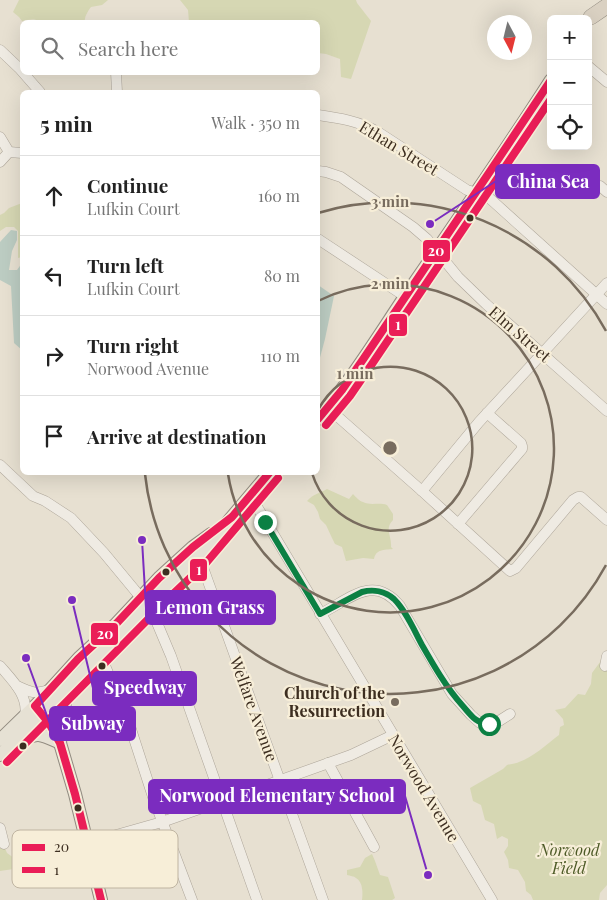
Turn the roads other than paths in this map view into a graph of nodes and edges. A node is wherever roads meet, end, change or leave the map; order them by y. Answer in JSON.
{"nodes":[{"id":1,"x":602,"y":0,"type":"edge"},
{"id":2,"x":607,"y":6,"type":"edge"},
{"id":3,"x":592,"y":17,"type":"edge"},
{"id":4,"x":592,"y":18,"type":"edge"},
{"id":5,"x":0,"y":50,"type":"edge"},
{"id":6,"x":20,"y":69,"type":"edge"},
{"id":7,"x":592,"y":69,"type":"edge"},
{"id":8,"x":25,"y":75,"type":"edge"},
{"id":9,"x":116,"y":75,"type":"edge"},
{"id":10,"x":607,"y":82,"type":"edge"},
{"id":11,"x":547,"y":86,"type":"edge"},
{"id":12,"x":38,"y":90,"type":"edge"},
{"id":13,"x":117,"y":90,"type":"edge"},
{"id":14,"x":320,"y":115,"type":"edge"},
{"id":15,"x":0,"y":137,"type":"edge"},
{"id":16,"x":9,"y":152,"type":"junction"},
{"id":17,"x":20,"y":153,"type":"edge"},
{"id":18,"x":0,"y":162,"type":"edge"},
{"id":19,"x":320,"y":171,"type":"edge"},
{"id":20,"x":477,"y":193,"type":"junction"},
{"id":21,"x":320,"y":240,"type":"edge"},
{"id":22,"x":438,"y":251,"type":"junction"},
{"id":23,"x":607,"y":283,"type":"edge"},
{"id":24,"x":597,"y":295,"type":"junction"},
{"id":25,"x":406,"y":297,"type":"junction"},
{"id":26,"x":607,"y":304,"type":"edge"},
{"id":27,"x":542,"y":354,"type":"junction"},
{"id":28,"x":326,"y":409,"type":"junction"},
{"id":29,"x":607,"y":411,"type":"edge"},
{"id":30,"x":487,"y":413,"type":"junction"},
{"id":31,"x":320,"y":416,"type":"edge"},
{"id":32,"x":0,"y":465,"type":"edge"},
{"id":33,"x":267,"y":475,"type":"edge"},
{"id":34,"x":422,"y":491,"type":"junction"},
{"id":35,"x":250,"y":495,"type":"junction"},
{"id":36,"x":607,"y":520,"type":"edge"},
{"id":37,"x":458,"y":524,"type":"junction"},
{"id":38,"x":196,"y":551,"type":"junction"},
{"id":39,"x":145,"y":601,"type":"junction"},
{"id":40,"x":320,"y":614,"type":"junction"},
{"id":41,"x":100,"y":654,"type":"junction"},
{"id":42,"x":0,"y":666,"type":"edge"},
{"id":43,"x":70,"y":685,"type":"junction"},
{"id":44,"x":17,"y":686,"type":"junction"},
{"id":45,"x":50,"y":689,"type":"junction"},
{"id":46,"x":38,"y":710,"type":"junction"},
{"id":47,"x":510,"y":714,"type":"dead end"},
{"id":48,"x":25,"y":716,"type":"junction"},
{"id":49,"x":393,"y":735,"type":"junction"},
{"id":50,"x":60,"y":743,"type":"junction"},
{"id":51,"x":2,"y":748,"type":"edge"},
{"id":52,"x":328,"y":763,"type":"junction"},
{"id":53,"x":280,"y":781,"type":"junction"},
{"id":54,"x":222,"y":801,"type":"junction"},
{"id":55,"x":162,"y":822,"type":"junction"},
{"id":56,"x":0,"y":828,"type":"edge"},
{"id":57,"x":85,"y":830,"type":"edge"},
{"id":58,"x":134,"y":830,"type":"edge"},
{"id":59,"x":165,"y":830,"type":"edge"},
{"id":60,"x":4,"y":844,"type":"dead end"},
{"id":61,"x":374,"y":847,"type":"dead end"},
{"id":62,"x":178,"y":864,"type":"edge"},
{"id":63,"x":192,"y":900,"type":"edge"},
{"id":64,"x":258,"y":900,"type":"edge"},
{"id":65,"x":323,"y":900,"type":"edge"},
{"id":66,"x":492,"y":900,"type":"edge"}],
"edges":[{"from":1,"to":3,"type":"main road"},
{"from":2,"to":4,"type":"highway"},
{"from":5,"to":6,"type":"street"},
{"from":7,"to":10,"type":"street"},
{"from":8,"to":12,"type":"street"},
{"from":9,"to":13,"type":"street"},
{"from":11,"to":20,"type":"main road"},
{"from":14,"to":20,"type":"street","name":"Ethan Street"},
{"from":15,"to":16,"type":"street"},
{"from":16,"to":17,"type":"street"},
{"from":16,"to":18,"type":"street"},
{"from":19,"to":22,"type":"street","name":"Elm Street"},
{"from":20,"to":22,"type":"main road"},
{"from":20,"to":24,"type":"street","name":"Ethan Street"},
{"from":21,"to":25,"type":"street"},
{"from":22,"to":25,"type":"main road"},
{"from":22,"to":27,"type":"street","name":"Elm Street"},
{"from":23,"to":24,"type":"street"},
{"from":24,"to":26,"type":"street","name":"Ethan Street"},
{"from":24,"to":27,"type":"street"},
{"from":25,"to":28,"type":"main road"},
{"from":27,"to":29,"type":"street","name":"Elm Street"},
{"from":27,"to":30,"type":"street"},
{"from":28,"to":31,"type":"main road"},
{"from":28,"to":34,"type":"street"},
{"from":30,"to":34,"type":"street"},
{"from":30,"to":37,"type":"street"},
{"from":32,"to":39,"type":"street"},
{"from":33,"to":35,"type":"main road"},
{"from":34,"to":37,"type":"street"},
{"from":35,"to":38,"type":"main road"},
{"from":35,"to":40,"type":"street","name":"Norwood Avenue"},
{"from":36,"to":37,"type":"street"},
{"from":38,"to":39,"type":"main road"},
{"from":38,"to":53,"type":"street","name":"Welfare Avenue"},
{"from":39,"to":41,"type":"main road"},
{"from":39,"to":45,"type":"main road"},
{"from":39,"to":54,"type":"street"},
{"from":40,"to":47,"type":"street"},
{"from":40,"to":49,"type":"street","name":"Norwood Avenue"},
{"from":41,"to":43,"type":"main road"},
{"from":41,"to":55,"type":"street"},
{"from":42,"to":44,"type":"street"},
{"from":43,"to":46,"type":"main road"},
{"from":43,"to":50,"type":"main road"},
{"from":44,"to":45,"type":"street"},
{"from":44,"to":48,"type":"street"},
{"from":45,"to":46,"type":"main road"},
{"from":46,"to":48,"type":"main road"},
{"from":46,"to":50,"type":"main road"},
{"from":46,"to":51,"type":"main road"},
{"from":48,"to":51,"type":"main road"},
{"from":49,"to":52,"type":"street"},
{"from":49,"to":66,"type":"street","name":"Norwood Avenue"},
{"from":50,"to":51,"type":"main road"},
{"from":50,"to":57,"type":"main road"},
{"from":52,"to":53,"type":"street"},
{"from":52,"to":61,"type":"street"},
{"from":53,"to":54,"type":"street"},
{"from":53,"to":65,"type":"street","name":"Welfare Avenue"},
{"from":54,"to":55,"type":"street"},
{"from":54,"to":64,"type":"street"},
{"from":55,"to":58,"type":"street"},
{"from":55,"to":59,"type":"street"},
{"from":56,"to":60,"type":"street"},
{"from":62,"to":63,"type":"street"}]}
